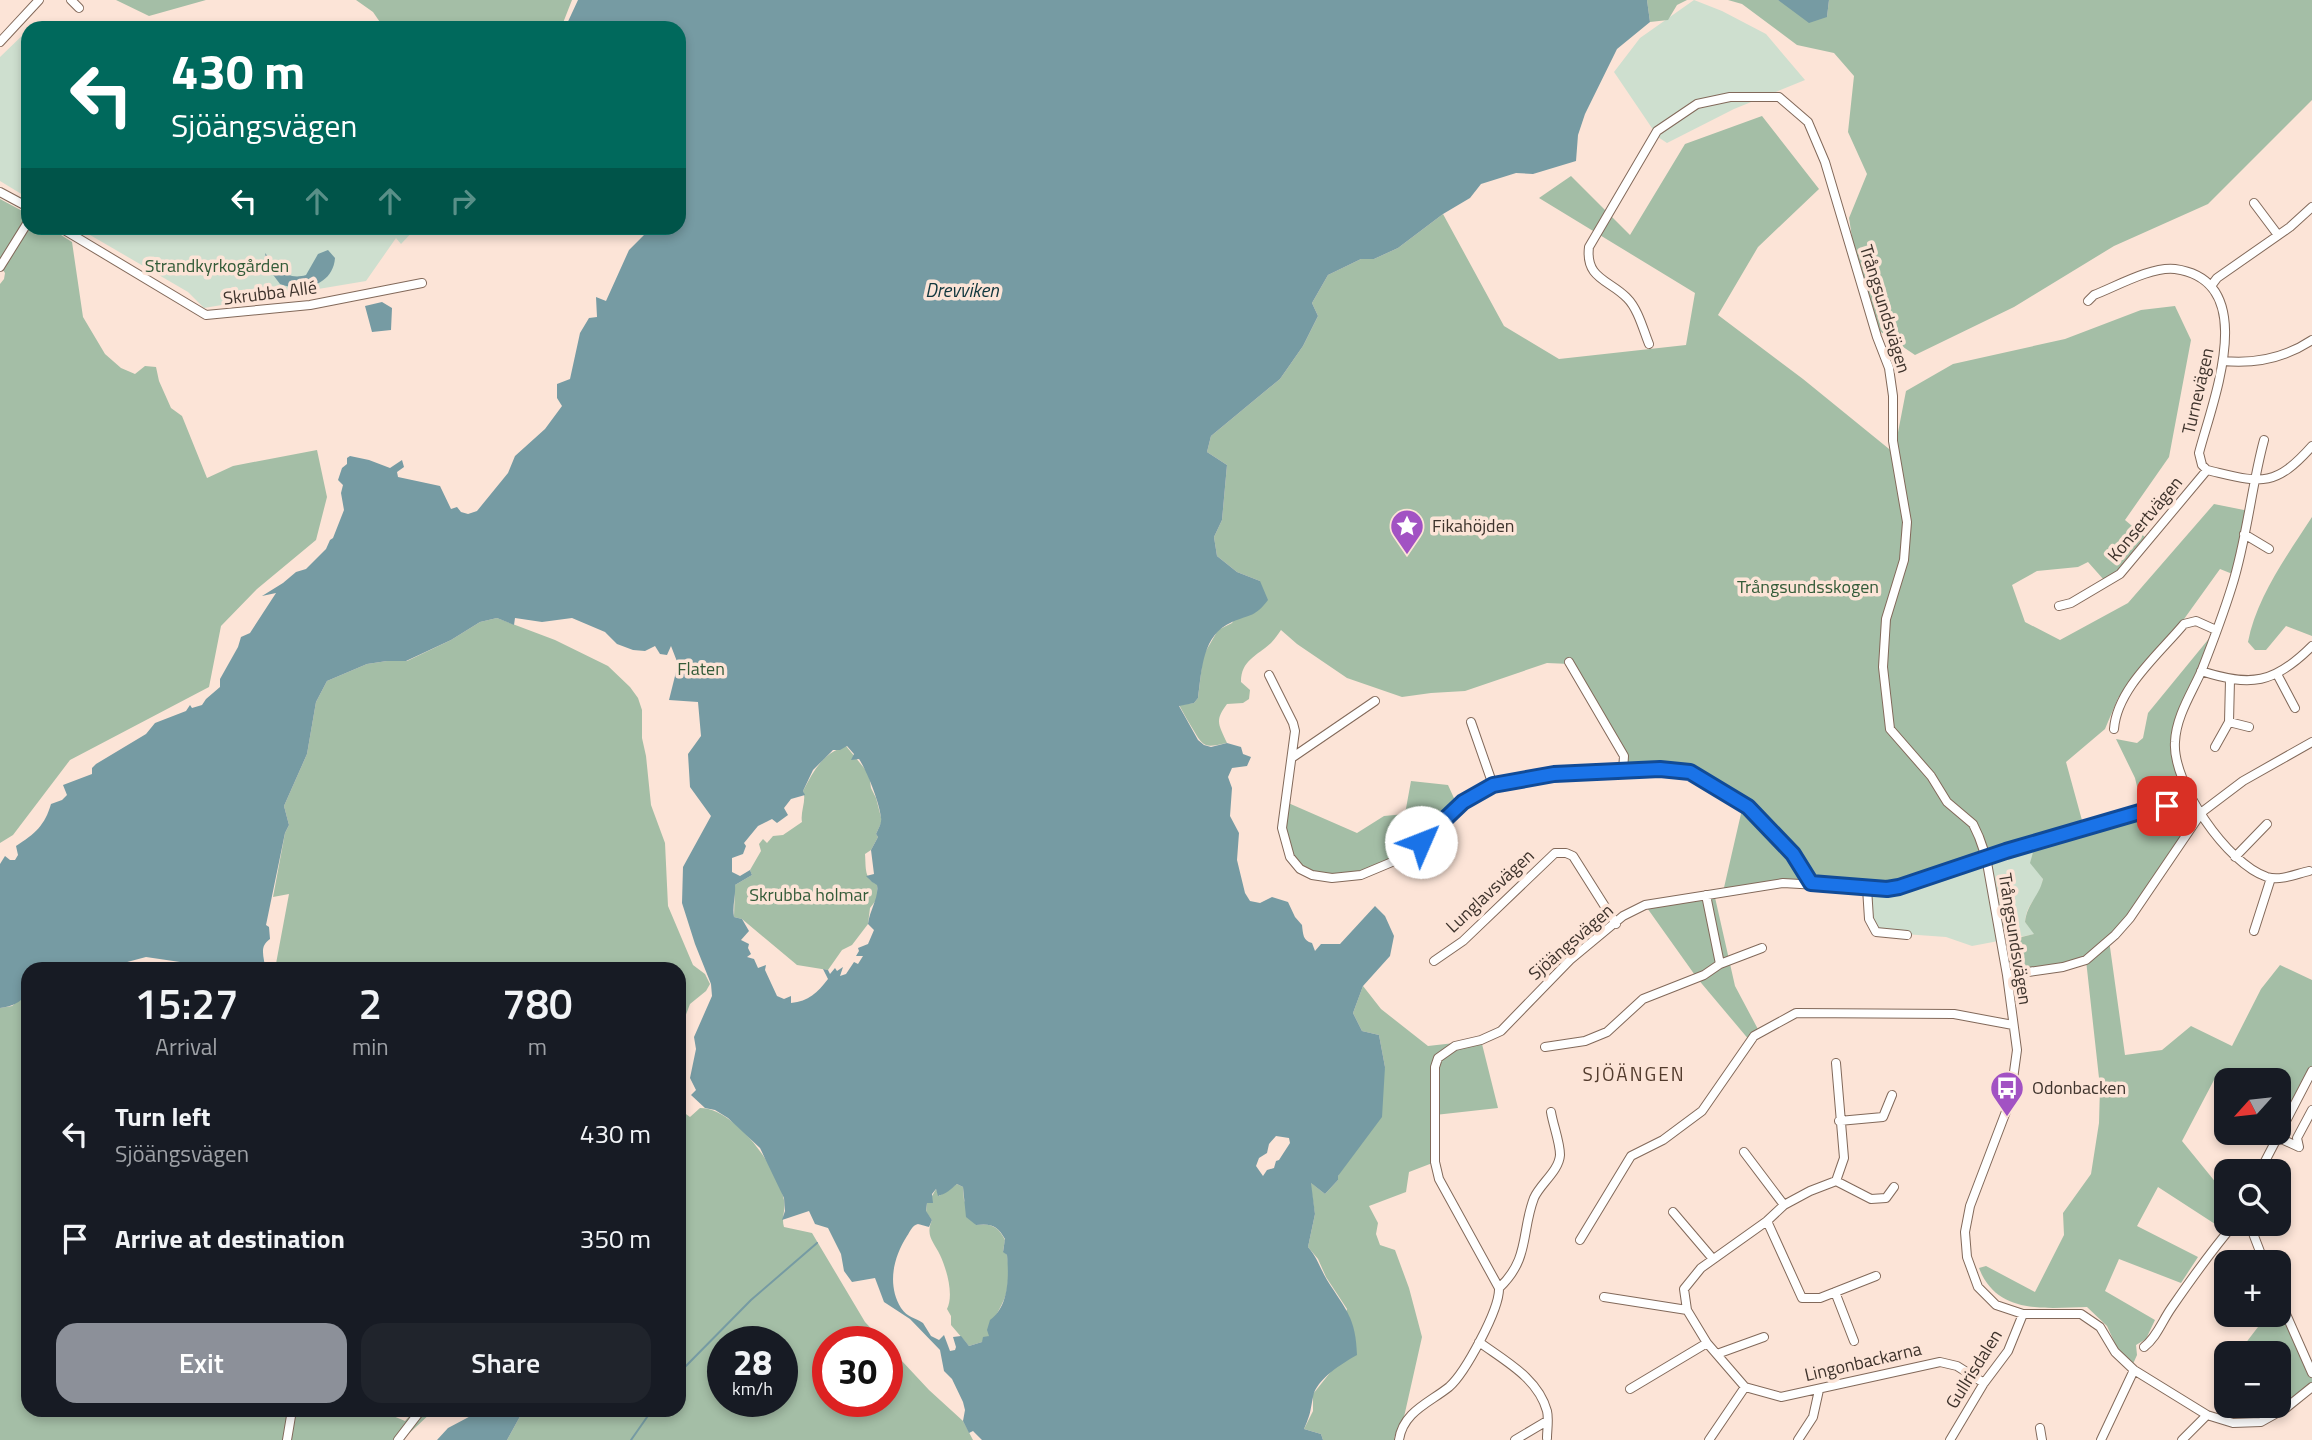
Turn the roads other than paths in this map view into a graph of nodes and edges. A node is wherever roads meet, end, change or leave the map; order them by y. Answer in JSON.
{"nodes":[{"id":1,"x":39,"y":0,"type":"edge"},
{"id":2,"x":71,"y":0,"type":"edge"},
{"id":3,"x":79,"y":8,"type":"dead end"},
{"id":4,"x":0,"y":42,"type":"edge"},
{"id":5,"x":0,"y":192,"type":"edge"},
{"id":6,"x":21,"y":203,"type":"edge"},
{"id":7,"x":2254,"y":203,"type":"dead end"},
{"id":8,"x":2312,"y":207,"type":"edge"},
{"id":9,"x":21,"y":233,"type":"edge"},
{"id":10,"x":73,"y":235,"type":"edge"},
{"id":11,"x":2278,"y":235,"type":"junction"},
{"id":12,"x":0,"y":267,"type":"edge"},
{"id":13,"x":422,"y":283,"type":"dead end"},
{"id":14,"x":2211,"y":286,"type":"junction"},
{"id":15,"x":2088,"y":301,"type":"dead end"},
{"id":16,"x":2312,"y":340,"type":"edge"},
{"id":17,"x":1649,"y":344,"type":"dead end"},
{"id":18,"x":2223,"y":361,"type":"junction"},
{"id":19,"x":2263,"y":440,"type":"dead end"},
{"id":20,"x":2312,"y":446,"type":"edge"},
{"id":21,"x":2207,"y":470,"type":"junction"},
{"id":22,"x":2255,"y":481,"type":"junction"},
{"id":23,"x":2244,"y":534,"type":"junction"},
{"id":24,"x":2269,"y":549,"type":"dead end"},
{"id":25,"x":2059,"y":606,"type":"dead end"},
{"id":26,"x":2216,"y":630,"type":"junction"},
{"id":27,"x":2312,"y":646,"type":"edge"},
{"id":28,"x":1569,"y":662,"type":"dead end"},
{"id":29,"x":2201,"y":671,"type":"junction"},
{"id":30,"x":2277,"y":674,"type":"junction"},
{"id":31,"x":1269,"y":676,"type":"dead end"},
{"id":32,"x":2230,"y":680,"type":"junction"},
{"id":33,"x":1375,"y":701,"type":"dead end"},
{"id":34,"x":2295,"y":708,"type":"dead end"},
{"id":35,"x":1471,"y":722,"type":"dead end"},
{"id":36,"x":2229,"y":722,"type":"junction"},
{"id":37,"x":2249,"y":727,"type":"dead end"},
{"id":38,"x":2114,"y":729,"type":"dead end"},
{"id":39,"x":2312,"y":742,"type":"edge"},
{"id":40,"x":2215,"y":747,"type":"dead end"},
{"id":41,"x":1293,"y":757,"type":"junction"},
{"id":42,"x":1623,"y":771,"type":"junction"},
{"id":43,"x":1493,"y":785,"type":"junction"},
{"id":44,"x":2167,"y":806,"type":"dead end"},
{"id":45,"x":2202,"y":812,"type":"junction"},
{"id":46,"x":2267,"y":824,"type":"dead end"},
{"id":47,"x":1986,"y":857,"type":"junction"},
{"id":48,"x":2235,"y":857,"type":"junction"},
{"id":49,"x":2309,"y":871,"type":"dead end"},
{"id":50,"x":2271,"y":878,"type":"junction"},
{"id":51,"x":1811,"y":883,"type":"junction"},
{"id":52,"x":1867,"y":888,"type":"junction"},
{"id":53,"x":1706,"y":895,"type":"junction"},
{"id":54,"x":1616,"y":924,"type":"junction"},
{"id":55,"x":2254,"y":931,"type":"dead end"},
{"id":56,"x":1907,"y":935,"type":"dead end"},
{"id":57,"x":1762,"y":948,"type":"dead end"},
{"id":58,"x":1434,"y":961,"type":"dead end"},
{"id":59,"x":1720,"y":964,"type":"junction"},
{"id":60,"x":2007,"y":975,"type":"junction"},
{"id":61,"x":2013,"y":1025,"type":"junction"},
{"id":62,"x":1545,"y":1047,"type":"dead end"},
{"id":63,"x":1836,"y":1063,"type":"dead end"},
{"id":64,"x":2312,"y":1071,"type":"edge"},
{"id":65,"x":1892,"y":1096,"type":"dead end"},
{"id":66,"x":2312,"y":1110,"type":"edge"},
{"id":67,"x":2291,"y":1111,"type":"edge"},
{"id":68,"x":1550,"y":1112,"type":"dead end"},
{"id":69,"x":1839,"y":1121,"type":"junction"},
{"id":70,"x":2291,"y":1143,"type":"edge"},
{"id":71,"x":1744,"y":1152,"type":"dead end"},
{"id":72,"x":1836,"y":1181,"type":"junction"},
{"id":73,"x":1894,"y":1187,"type":"dead end"},
{"id":74,"x":1784,"y":1205,"type":"junction"},
{"id":75,"x":1673,"y":1212,"type":"dead end"},
{"id":76,"x":1767,"y":1221,"type":"junction"},
{"id":77,"x":2224,"y":1236,"type":"edge"},
{"id":78,"x":1580,"y":1240,"type":"dead end"},
{"id":79,"x":1713,"y":1259,"type":"junction"},
{"id":80,"x":1877,"y":1276,"type":"dead end"},
{"id":81,"x":1499,"y":1288,"type":"junction"},
{"id":82,"x":1835,"y":1292,"type":"junction"},
{"id":83,"x":1604,"y":1297,"type":"dead end"},
{"id":84,"x":1687,"y":1310,"type":"junction"},
{"id":85,"x":2023,"y":1314,"type":"junction"},
{"id":86,"x":2291,"y":1325,"type":"edge"},
{"id":87,"x":1764,"y":1337,"type":"dead end"},
{"id":88,"x":1854,"y":1341,"type":"dead end"},
{"id":89,"x":1479,"y":1342,"type":"junction"},
{"id":90,"x":1707,"y":1343,"type":"junction"},
{"id":91,"x":2144,"y":1347,"type":"dead end"},
{"id":92,"x":1717,"y":1354,"type":"junction"},
{"id":93,"x":2134,"y":1370,"type":"junction"},
{"id":94,"x":2312,"y":1373,"type":"edge"},
{"id":95,"x":1984,"y":1383,"type":"junction"},
{"id":96,"x":1745,"y":1387,"type":"junction"},
{"id":97,"x":2312,"y":1387,"type":"edge"},
{"id":98,"x":1630,"y":1389,"type":"dead end"},
{"id":99,"x":1819,"y":1390,"type":"junction"},
{"id":100,"x":2207,"y":1415,"type":"junction"},
{"id":101,"x":291,"y":1417,"type":"edge"},
{"id":102,"x":416,"y":1417,"type":"edge"},
{"id":103,"x":1547,"y":1421,"type":"junction"},
{"id":104,"x":2040,"y":1427,"type":"dead end"},
{"id":105,"x":1547,"y":1438,"type":"edge"},
{"id":106,"x":287,"y":1440,"type":"edge"},
{"id":107,"x":398,"y":1440,"type":"edge"},
{"id":108,"x":1399,"y":1440,"type":"edge"},
{"id":109,"x":1515,"y":1440,"type":"edge"},
{"id":110,"x":1709,"y":1440,"type":"edge"},
{"id":111,"x":1798,"y":1440,"type":"edge"},
{"id":112,"x":1950,"y":1440,"type":"edge"},
{"id":113,"x":2042,"y":1440,"type":"edge"},
{"id":114,"x":2101,"y":1440,"type":"edge"},
{"id":115,"x":2182,"y":1440,"type":"edge"}],
"edges":[{"from":1,"to":4,"type":"street"},
{"from":2,"to":3,"type":"street"},
{"from":5,"to":6,"type":"street"},
{"from":7,"to":11,"type":"street"},
{"from":8,"to":11,"type":"street"},
{"from":9,"to":12,"type":"street"},
{"from":10,"to":13,"type":"street","name":"Skrubba Allé"},
{"from":11,"to":14,"type":"street"},
{"from":14,"to":15,"type":"street"},
{"from":14,"to":18,"type":"street","name":"Turnevägen"},
{"from":16,"to":18,"type":"street"},
{"from":17,"to":47,"type":"street","name":"Trångsundsvägen"},
{"from":18,"to":21,"type":"street","name":"Turnevägen"},
{"from":19,"to":22,"type":"street"},
{"from":20,"to":22,"type":"street"},
{"from":21,"to":22,"type":"street","name":"Konsertvägen"},
{"from":21,"to":25,"type":"street","name":"Konsertvägen"},
{"from":22,"to":23,"type":"street"},
{"from":23,"to":24,"type":"street"},
{"from":23,"to":26,"type":"street"},
{"from":26,"to":29,"type":"street"},
{"from":26,"to":38,"type":"street"},
{"from":27,"to":30,"type":"street"},
{"from":28,"to":42,"type":"street"},
{"from":29,"to":32,"type":"street"},
{"from":29,"to":45,"type":"street"},
{"from":30,"to":32,"type":"street"},
{"from":30,"to":34,"type":"street"},
{"from":31,"to":41,"type":"street"},
{"from":32,"to":36,"type":"street"},
{"from":33,"to":41,"type":"street"},
{"from":35,"to":43,"type":"street"},
{"from":36,"to":37,"type":"street"},
{"from":36,"to":40,"type":"street"},
{"from":39,"to":45,"type":"street"},
{"from":41,"to":43,"type":"street"},
{"from":42,"to":43,"type":"street"},
{"from":42,"to":51,"type":"street"},
{"from":44,"to":47,"type":"street","name":"Sjöängsvägen"},
{"from":45,"to":48,"type":"street"},
{"from":45,"to":60,"type":"street"},
{"from":46,"to":48,"type":"street"},
{"from":47,"to":52,"type":"street","name":"Sjöängsvägen"},
{"from":47,"to":60,"type":"street","name":"Trångsundsvägen"},
{"from":48,"to":50,"type":"street"},
{"from":49,"to":50,"type":"street"},
{"from":50,"to":55,"type":"street"},
{"from":51,"to":52,"type":"street","name":"Sjöängsvägen"},
{"from":51,"to":53,"type":"street","name":"Sjöängsvägen"},
{"from":52,"to":56,"type":"street"},
{"from":53,"to":54,"type":"street","name":"Sjöängsvägen"},
{"from":53,"to":59,"type":"street"},
{"from":54,"to":58,"type":"street","name":"Lunglavsvägen"},
{"from":54,"to":81,"type":"street","name":"Sjöängsvägen"},
{"from":57,"to":59,"type":"street"},
{"from":59,"to":62,"type":"street"},
{"from":60,"to":61,"type":"street","name":"Trångsundsvägen"},
{"from":61,"to":78,"type":"street"},
{"from":61,"to":85,"type":"street","name":"Trångsundsvägen"},
{"from":63,"to":69,"type":"street"},
{"from":64,"to":67,"type":"street"},
{"from":65,"to":69,"type":"street"},
{"from":66,"to":70,"type":"street"},
{"from":68,"to":81,"type":"street"},
{"from":69,"to":72,"type":"street"},
{"from":71,"to":74,"type":"street"},
{"from":72,"to":73,"type":"street"},
{"from":72,"to":74,"type":"street"},
{"from":74,"to":76,"type":"street"},
{"from":75,"to":79,"type":"street"},
{"from":76,"to":79,"type":"street"},
{"from":76,"to":82,"type":"street"},
{"from":77,"to":91,"type":"street"},
{"from":79,"to":84,"type":"street"},
{"from":80,"to":82,"type":"street"},
{"from":81,"to":89,"type":"street"},
{"from":82,"to":88,"type":"street","name":"Lingonbackarna"},
{"from":83,"to":84,"type":"street"},
{"from":84,"to":90,"type":"street"},
{"from":85,"to":93,"type":"street","name":"Trångsundsvägen"},
{"from":85,"to":95,"type":"street","name":"Gullrisdalen"},
{"from":86,"to":94,"type":"street"},
{"from":87,"to":92,"type":"street"},
{"from":89,"to":103,"type":"street"},
{"from":89,"to":108,"type":"street"},
{"from":90,"to":92,"type":"street"},
{"from":90,"to":98,"type":"street"},
{"from":92,"to":96,"type":"street"},
{"from":93,"to":100,"type":"street","name":"Trångsundsvägen"},
{"from":93,"to":114,"type":"street"},
{"from":95,"to":99,"type":"street","name":"Lingonbackarna"},
{"from":95,"to":112,"type":"street","name":"Gullrisdalen"},
{"from":96,"to":99,"type":"street","name":"Lingonbackarna"},
{"from":96,"to":110,"type":"street"},
{"from":97,"to":100,"type":"street","name":"Trångsundsvägen"},
{"from":99,"to":111,"type":"street"},
{"from":100,"to":115,"type":"street"},
{"from":101,"to":106,"type":"street"},
{"from":102,"to":107,"type":"street"},
{"from":103,"to":105,"type":"street"},
{"from":103,"to":109,"type":"street"},
{"from":104,"to":113,"type":"street"}]}
